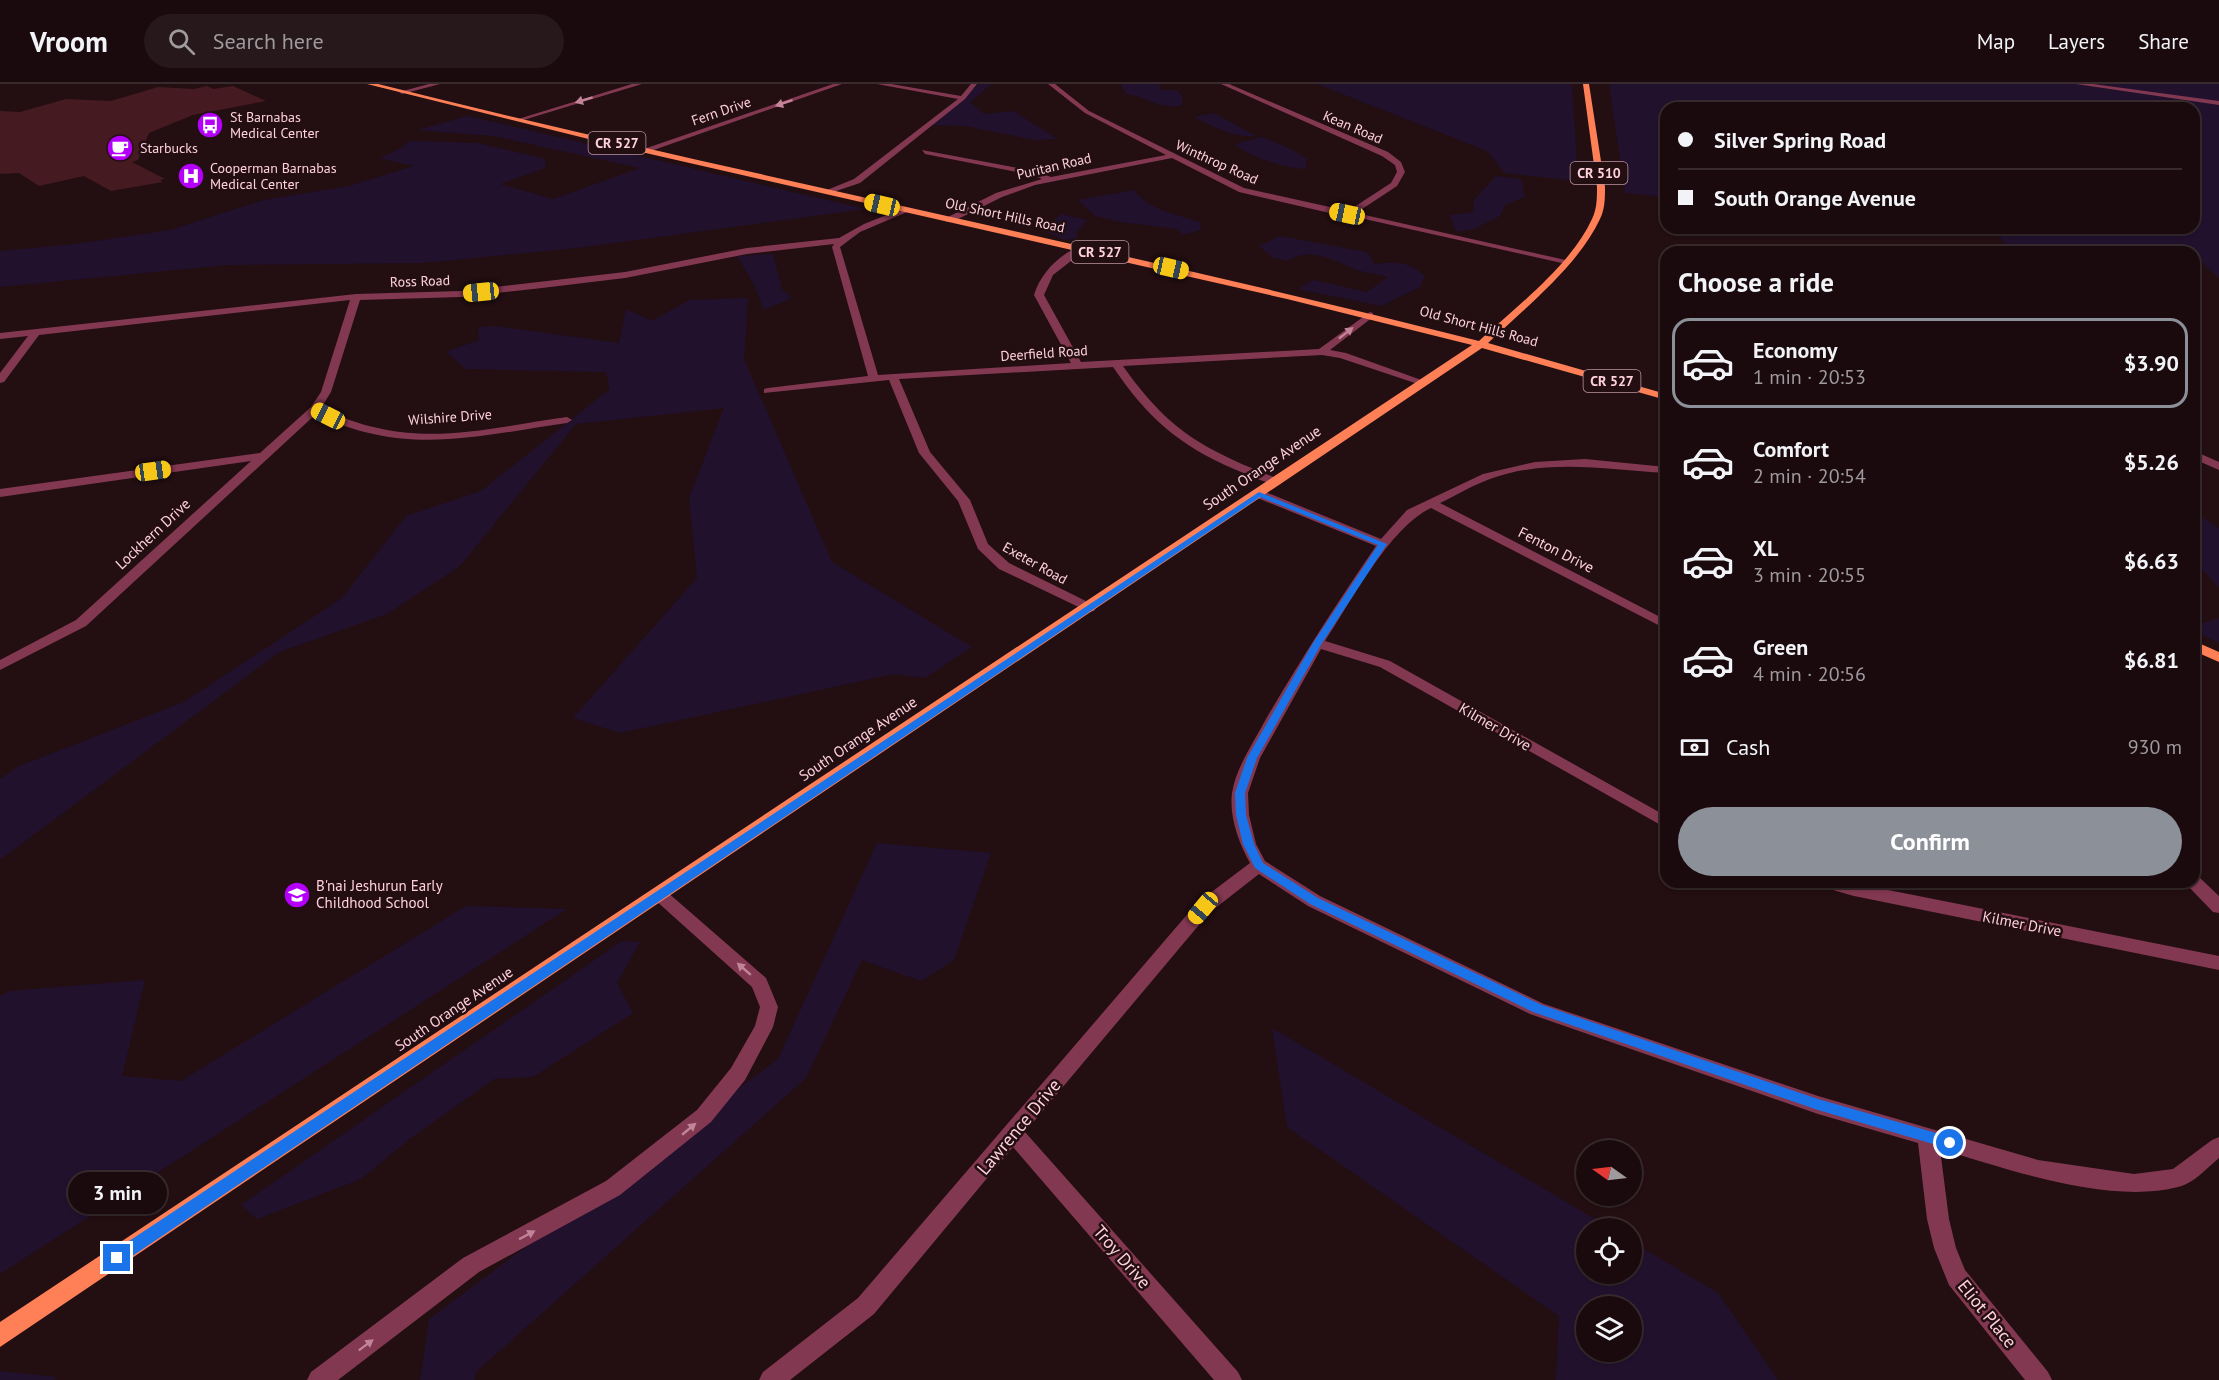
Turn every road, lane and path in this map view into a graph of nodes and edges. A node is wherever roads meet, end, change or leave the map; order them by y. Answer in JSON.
{"nodes":[{"id":1,"x":370,"y":84,"type":"edge"},
{"id":2,"x":436,"y":84,"type":"edge"},
{"id":3,"x":639,"y":84,"type":"edge"},
{"id":4,"x":839,"y":84,"type":"edge"},
{"id":5,"x":880,"y":84,"type":"edge"},
{"id":6,"x":974,"y":84,"type":"edge"},
{"id":7,"x":1051,"y":84,"type":"edge"},
{"id":8,"x":1224,"y":84,"type":"edge"},
{"id":9,"x":1586,"y":84,"type":"edge"},
{"id":10,"x":2079,"y":84,"type":"edge"},
{"id":11,"x":402,"y":92,"type":"junction"},
{"id":12,"x":963,"y":98,"type":"junction"},
{"id":13,"x":2219,"y":103,"type":"edge"},
{"id":14,"x":518,"y":120,"type":"junction"},
{"id":15,"x":645,"y":150,"type":"junction"},
{"id":16,"x":925,"y":152,"type":"dead end"},
{"id":17,"x":1170,"y":156,"type":"junction"},
{"id":18,"x":1049,"y":179,"type":"junction"},
{"id":19,"x":830,"y":192,"type":"junction"},
{"id":20,"x":903,"y":210,"type":"junction"},
{"id":21,"x":1347,"y":214,"type":"junction"},
{"id":22,"x":949,"y":220,"type":"junction"},
{"id":23,"x":839,"y":241,"type":"junction"},
{"id":24,"x":1082,"y":248,"type":"junction"},
{"id":25,"x":1566,"y":261,"type":"junction"},
{"id":26,"x":356,"y":297,"type":"junction"},
{"id":27,"x":1370,"y":315,"type":"junction"},
{"id":28,"x":37,"y":331,"type":"junction"},
{"id":29,"x":0,"y":336,"type":"edge"},
{"id":30,"x":1482,"y":343,"type":"junction"},
{"id":31,"x":1322,"y":352,"type":"junction"},
{"id":32,"x":1115,"y":362,"type":"junction"},
{"id":33,"x":1077,"y":364,"type":"junction"},
{"id":34,"x":893,"y":376,"type":"junction"},
{"id":35,"x":874,"y":378,"type":"junction"},
{"id":36,"x":0,"y":380,"type":"edge"},
{"id":37,"x":1422,"y":382,"type":"junction"},
{"id":38,"x":768,"y":391,"type":"dead end"},
{"id":39,"x":1660,"y":395,"type":"edge"},
{"id":40,"x":315,"y":409,"type":"junction"},
{"id":41,"x":567,"y":420,"type":"dead end"},
{"id":42,"x":263,"y":456,"type":"junction"},
{"id":43,"x":2200,"y":457,"type":"edge"},
{"id":44,"x":2219,"y":467,"type":"edge"},
{"id":45,"x":1660,"y":469,"type":"edge"},
{"id":46,"x":1277,"y":482,"type":"junction"},
{"id":47,"x":0,"y":493,"type":"edge"},
{"id":48,"x":1259,"y":494,"type":"junction"},
{"id":49,"x":1430,"y":503,"type":"junction"},
{"id":50,"x":1383,"y":544,"type":"junction"},
{"id":51,"x":1089,"y":609,"type":"junction"},
{"id":52,"x":1660,"y":622,"type":"edge"},
{"id":53,"x":1317,"y":643,"type":"junction"},
{"id":54,"x":2200,"y":648,"type":"edge"},
{"id":55,"x":2219,"y":658,"type":"edge"},
{"id":56,"x":0,"y":666,"type":"edge"},
{"id":57,"x":1660,"y":820,"type":"edge"},
{"id":58,"x":1258,"y":865,"type":"junction"},
{"id":59,"x":1847,"y":888,"type":"edge"},
{"id":60,"x":2200,"y":888,"type":"edge"},
{"id":61,"x":660,"y":895,"type":"junction"},
{"id":62,"x":2219,"y":906,"type":"edge"},
{"id":63,"x":2219,"y":963,"type":"edge"},
{"id":64,"x":1014,"y":1134,"type":"junction"},
{"id":65,"x":1928,"y":1137,"type":"junction"},
{"id":66,"x":2219,"y":1146,"type":"edge"},
{"id":67,"x":0,"y":1336,"type":"edge"},
{"id":68,"x":319,"y":1380,"type":"edge"},
{"id":69,"x":771,"y":1380,"type":"edge"},
{"id":70,"x":1230,"y":1380,"type":"edge"},
{"id":71,"x":2040,"y":1380,"type":"edge"}],
"edges":[{"from":1,"to":11,"type":"main road","name":"Old Short Hills Road","number":"CR 527"},
{"from":2,"to":11,"type":"street"},
{"from":3,"to":14,"type":"street","one_way":true},
{"from":4,"to":15,"type":"street","name":"Fern Drive","one_way":true},
{"from":5,"to":12,"type":"street"},
{"from":6,"to":12,"type":"street"},
{"from":7,"to":17,"type":"street","name":"Winthrop Road"},
{"from":8,"to":21,"type":"street","name":"Kean Road"},
{"from":9,"to":25,"type":"main road","name":"South Orange Avenue","number":"CR 510"},
{"from":10,"to":13,"type":"street"},
{"from":11,"to":14,"type":"main road","name":"Old Short Hills Road","number":"CR 527"},
{"from":12,"to":19,"type":"street"},
{"from":14,"to":15,"type":"main road","name":"Old Short Hills Road","number":"CR 527"},
{"from":15,"to":19,"type":"main road","name":"Old Short Hills Road","number":"CR 527"},
{"from":16,"to":18,"type":"street"},
{"from":17,"to":18,"type":"street","name":"Puritan Road"},
{"from":17,"to":21,"type":"street","name":"Winthrop Road"},
{"from":18,"to":22,"type":"street","name":"Puritan Road"},
{"from":19,"to":20,"type":"main road","name":"Old Short Hills Road","number":"CR 527"},
{"from":20,"to":22,"type":"main road","name":"Old Short Hills Road","number":"CR 527"},
{"from":20,"to":23,"type":"street"},
{"from":21,"to":25,"type":"street","name":"Winthrop Road"},
{"from":22,"to":24,"type":"main road","name":"Old Short Hills Road","number":"CR 527"},
{"from":23,"to":26,"type":"street","name":"Ross Road"},
{"from":23,"to":35,"type":"street"},
{"from":24,"to":27,"type":"main road","name":"Old Short Hills Road","number":"CR 527"},
{"from":24,"to":33,"type":"street"},
{"from":25,"to":30,"type":"main road","name":"South Orange Avenue","number":"CR 510"},
{"from":26,"to":28,"type":"street","name":"Ross Road"},
{"from":26,"to":40,"type":"street"},
{"from":27,"to":30,"type":"main road","name":"Old Short Hills Road","number":"CR 527"},
{"from":31,"to":27,"type":"street","one_way":true},
{"from":28,"to":29,"type":"street","name":"Ross Road"},
{"from":28,"to":36,"type":"street"},
{"from":30,"to":37,"type":"main road","name":"South Orange Avenue","number":"CR 510"},
{"from":30,"to":39,"type":"main road","name":"Old Short Hills Road","number":"CR 527"},
{"from":31,"to":32,"type":"street","name":"Deerfield Road"},
{"from":31,"to":37,"type":"street","name":"Deerfield Road"},
{"from":32,"to":33,"type":"street","name":"Deerfield Road"},
{"from":32,"to":46,"type":"street"},
{"from":33,"to":34,"type":"street","name":"Deerfield Road"},
{"from":34,"to":35,"type":"street","name":"Deerfield Road"},
{"from":34,"to":51,"type":"street","name":"Exeter Road"},
{"from":35,"to":38,"type":"street","name":"Deerfield Road"},
{"from":37,"to":46,"type":"main road","name":"South Orange Avenue","number":"CR 510"},
{"from":40,"to":41,"type":"street","name":"Wilshire Drive"},
{"from":40,"to":42,"type":"street","name":"Lockhern Drive"},
{"from":42,"to":47,"type":"street"},
{"from":42,"to":56,"type":"street","name":"Lockhern Drive"},
{"from":43,"to":44,"type":"street"},
{"from":45,"to":49,"type":"street"},
{"from":46,"to":48,"type":"main road","name":"South Orange Avenue","number":"CR 510"},
{"from":48,"to":50,"type":"street"},
{"from":48,"to":51,"type":"main road","name":"South Orange Avenue","number":"CR 510"},
{"from":49,"to":50,"type":"street"},
{"from":49,"to":52,"type":"street","name":"Fenton Drive"},
{"from":50,"to":53,"type":"street"},
{"from":51,"to":61,"type":"main road","name":"South Orange Avenue","number":"CR 510"},
{"from":53,"to":57,"type":"street","name":"Kilmer Drive"},
{"from":53,"to":58,"type":"street"},
{"from":54,"to":55,"type":"main road"},
{"from":58,"to":64,"type":"street","name":"Lawrence Drive"},
{"from":58,"to":65,"type":"street"},
{"from":59,"to":63,"type":"street","name":"Kilmer Drive"},
{"from":60,"to":62,"type":"street"},
{"from":61,"to":67,"type":"main road","name":"South Orange Avenue","number":"CR 510"},
{"from":68,"to":61,"type":"street","one_way":true},
{"from":64,"to":69,"type":"street","name":"Lawrence Drive"},
{"from":64,"to":70,"type":"street","name":"Troy Drive"},
{"from":65,"to":66,"type":"street"},
{"from":65,"to":71,"type":"street","name":"Eliot Place"}]}
